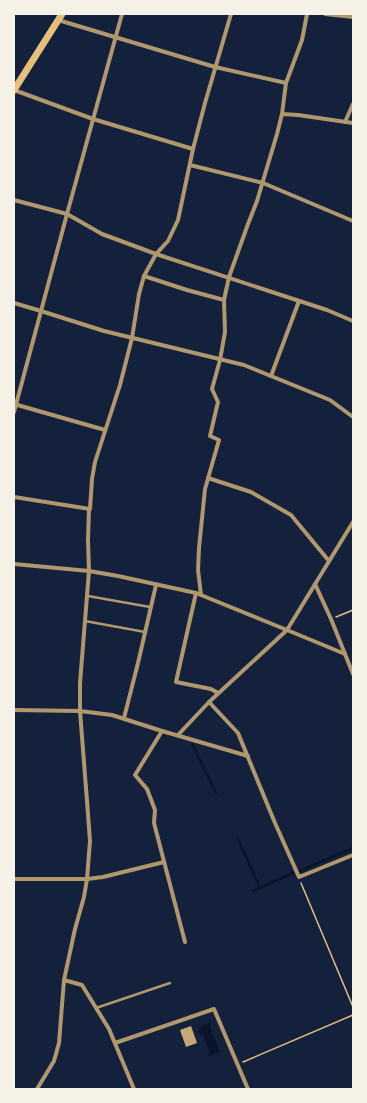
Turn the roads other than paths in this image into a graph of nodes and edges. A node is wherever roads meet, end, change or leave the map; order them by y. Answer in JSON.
{"nodes":[{"id":1,"x":122,"y":14,"type":"edge"},
{"id":2,"x":230,"y":14,"type":"edge"},
{"id":3,"x":307,"y":14,"type":"edge"},
{"id":4,"x":325,"y":14,"type":"edge"},
{"id":5,"x":60,"y":17,"type":"edge"},
{"id":6,"x":353,"y":17,"type":"edge"},
{"id":7,"x":115,"y":37,"type":"junction"},
{"id":8,"x":215,"y":67,"type":"junction"},
{"id":9,"x":286,"y":83,"type":"junction"},
{"id":10,"x":14,"y":90,"type":"edge"},
{"id":11,"x":353,"y":104,"type":"edge"},
{"id":12,"x":282,"y":114,"type":"junction"},
{"id":13,"x":93,"y":119,"type":"junction"},
{"id":14,"x":345,"y":122,"type":"junction"},
{"id":15,"x":353,"y":123,"type":"edge"},
{"id":16,"x":193,"y":149,"type":"junction"},
{"id":17,"x":190,"y":165,"type":"junction"},
{"id":18,"x":263,"y":183,"type":"junction"},
{"id":19,"x":14,"y":200,"type":"edge"},
{"id":20,"x":67,"y":214,"type":"junction"},
{"id":21,"x":353,"y":221,"type":"edge"},
{"id":22,"x":156,"y":254,"type":"junction"},
{"id":23,"x":144,"y":276,"type":"junction"},
{"id":24,"x":229,"y":277,"type":"junction"},
{"id":25,"x":224,"y":300,"type":"junction"},
{"id":26,"x":299,"y":301,"type":"junction"},
{"id":27,"x":14,"y":303,"type":"edge"},
{"id":28,"x":41,"y":310,"type":"junction"},
{"id":29,"x":353,"y":321,"type":"edge"},
{"id":30,"x":132,"y":338,"type":"junction"},
{"id":31,"x":220,"y":360,"type":"junction"},
{"id":32,"x":271,"y":376,"type":"junction"},
{"id":33,"x":15,"y":405,"type":"edge"},
{"id":34,"x":14,"y":412,"type":"edge"},
{"id":35,"x":353,"y":416,"type":"edge"},
{"id":36,"x":105,"y":430,"type":"junction"},
{"id":37,"x":208,"y":478,"type":"junction"},
{"id":38,"x":14,"y":497,"type":"edge"},
{"id":39,"x":89,"y":509,"type":"junction"},
{"id":40,"x":353,"y":522,"type":"edge"},
{"id":41,"x":329,"y":561,"type":"junction"},
{"id":42,"x":14,"y":564,"type":"edge"},
{"id":43,"x":89,"y":571,"type":"junction"},
{"id":44,"x":315,"y":584,"type":"junction"},
{"id":45,"x":156,"y":585,"type":"junction"},
{"id":46,"x":196,"y":593,"type":"junction"},
{"id":47,"x":201,"y":595,"type":"junction"},
{"id":48,"x":88,"y":596,"type":"junction"},
{"id":49,"x":150,"y":607,"type":"junction"},
{"id":50,"x":85,"y":622,"type":"junction"},
{"id":51,"x":287,"y":630,"type":"junction"},
{"id":52,"x":145,"y":632,"type":"junction"},
{"id":53,"x":345,"y":654,"type":"junction"},
{"id":54,"x":353,"y":674,"type":"edge"},
{"id":55,"x":218,"y":693,"type":"junction"},
{"id":56,"x":209,"y":702,"type":"junction"},
{"id":57,"x":14,"y":710,"type":"edge"},
{"id":58,"x":80,"y":711,"type":"junction"},
{"id":59,"x":124,"y":718,"type":"junction"},
{"id":60,"x":162,"y":731,"type":"junction"},
{"id":61,"x":178,"y":735,"type":"junction"},
{"id":62,"x":248,"y":756,"type":"junction"},
{"id":63,"x":353,"y":855,"type":"edge"},
{"id":64,"x":164,"y":862,"type":"junction"},
{"id":65,"x":14,"y":879,"type":"edge"},
{"id":66,"x":87,"y":879,"type":"junction"},
{"id":67,"x":185,"y":942,"type":"dead end"},
{"id":68,"x":64,"y":980,"type":"junction"},
{"id":69,"x":170,"y":983,"type":"dead end"},
{"id":70,"x":95,"y":1009,"type":"junction"},
{"id":71,"x":115,"y":1043,"type":"junction"},
{"id":72,"x":37,"y":1089,"type":"edge"},
{"id":73,"x":134,"y":1089,"type":"edge"},
{"id":74,"x":248,"y":1089,"type":"edge"}],
"edges":[{"from":1,"to":7,"type":"street"},
{"from":2,"to":8,"type":"street"},
{"from":3,"to":9,"type":"street"},
{"from":4,"to":6,"type":"street"},
{"from":5,"to":7,"type":"street"},
{"from":5,"to":10,"type":"main road"},
{"from":7,"to":8,"type":"street"},
{"from":7,"to":13,"type":"street"},
{"from":8,"to":9,"type":"street"},
{"from":8,"to":16,"type":"street"},
{"from":9,"to":12,"type":"street"},
{"from":10,"to":13,"type":"street"},
{"from":11,"to":14,"type":"street"},
{"from":12,"to":14,"type":"street"},
{"from":12,"to":18,"type":"street"},
{"from":13,"to":16,"type":"street"},
{"from":13,"to":20,"type":"street"},
{"from":14,"to":15,"type":"street"},
{"from":16,"to":17,"type":"street"},
{"from":17,"to":18,"type":"street"},
{"from":17,"to":22,"type":"street"},
{"from":18,"to":21,"type":"street"},
{"from":18,"to":24,"type":"street"},
{"from":19,"to":20,"type":"street"},
{"from":20,"to":22,"type":"street"},
{"from":20,"to":28,"type":"street"},
{"from":22,"to":23,"type":"street"},
{"from":22,"to":24,"type":"street"},
{"from":23,"to":25,"type":"street"},
{"from":23,"to":30,"type":"street"},
{"from":24,"to":25,"type":"street"},
{"from":24,"to":26,"type":"street"},
{"from":25,"to":31,"type":"street"},
{"from":26,"to":29,"type":"street"},
{"from":26,"to":32,"type":"street"},
{"from":27,"to":28,"type":"street"},
{"from":28,"to":30,"type":"street"},
{"from":28,"to":33,"type":"street"},
{"from":30,"to":31,"type":"street"},
{"from":30,"to":36,"type":"street"},
{"from":31,"to":32,"type":"street"},
{"from":31,"to":37,"type":"street"},
{"from":32,"to":35,"type":"street"},
{"from":33,"to":34,"type":"street"},
{"from":33,"to":36,"type":"street"},
{"from":36,"to":39,"type":"street"},
{"from":37,"to":41,"type":"street"},
{"from":37,"to":47,"type":"street"},
{"from":38,"to":39,"type":"street"},
{"from":39,"to":43,"type":"street"},
{"from":40,"to":41,"type":"street"},
{"from":41,"to":44,"type":"street"},
{"from":42,"to":43,"type":"street"},
{"from":43,"to":45,"type":"street"},
{"from":43,"to":48,"type":"street"},
{"from":44,"to":51,"type":"street"},
{"from":44,"to":53,"type":"street"},
{"from":45,"to":46,"type":"street"},
{"from":45,"to":49,"type":"street"},
{"from":46,"to":47,"type":"street"},
{"from":46,"to":55,"type":"street"},
{"from":47,"to":51,"type":"street"},
{"from":48,"to":49,"type":"lane"},
{"from":48,"to":50,"type":"street"},
{"from":49,"to":52,"type":"street"},
{"from":50,"to":52,"type":"lane"},
{"from":50,"to":58,"type":"street"},
{"from":51,"to":53,"type":"street"},
{"from":51,"to":55,"type":"street"},
{"from":52,"to":59,"type":"street"},
{"from":53,"to":54,"type":"street"},
{"from":55,"to":56,"type":"street"},
{"from":56,"to":61,"type":"street"},
{"from":56,"to":62,"type":"street"},
{"from":57,"to":58,"type":"street"},
{"from":58,"to":59,"type":"street"},
{"from":58,"to":66,"type":"street"},
{"from":59,"to":60,"type":"street"},
{"from":60,"to":61,"type":"street"},
{"from":60,"to":64,"type":"street"},
{"from":61,"to":62,"type":"street"},
{"from":62,"to":63,"type":"street"},
{"from":64,"to":66,"type":"street"},
{"from":64,"to":67,"type":"street"},
{"from":65,"to":66,"type":"street"},
{"from":66,"to":68,"type":"street"},
{"from":68,"to":70,"type":"street"},
{"from":68,"to":72,"type":"street"},
{"from":69,"to":70,"type":"lane"},
{"from":70,"to":71,"type":"street"},
{"from":71,"to":73,"type":"street"},
{"from":71,"to":74,"type":"street"}]}
